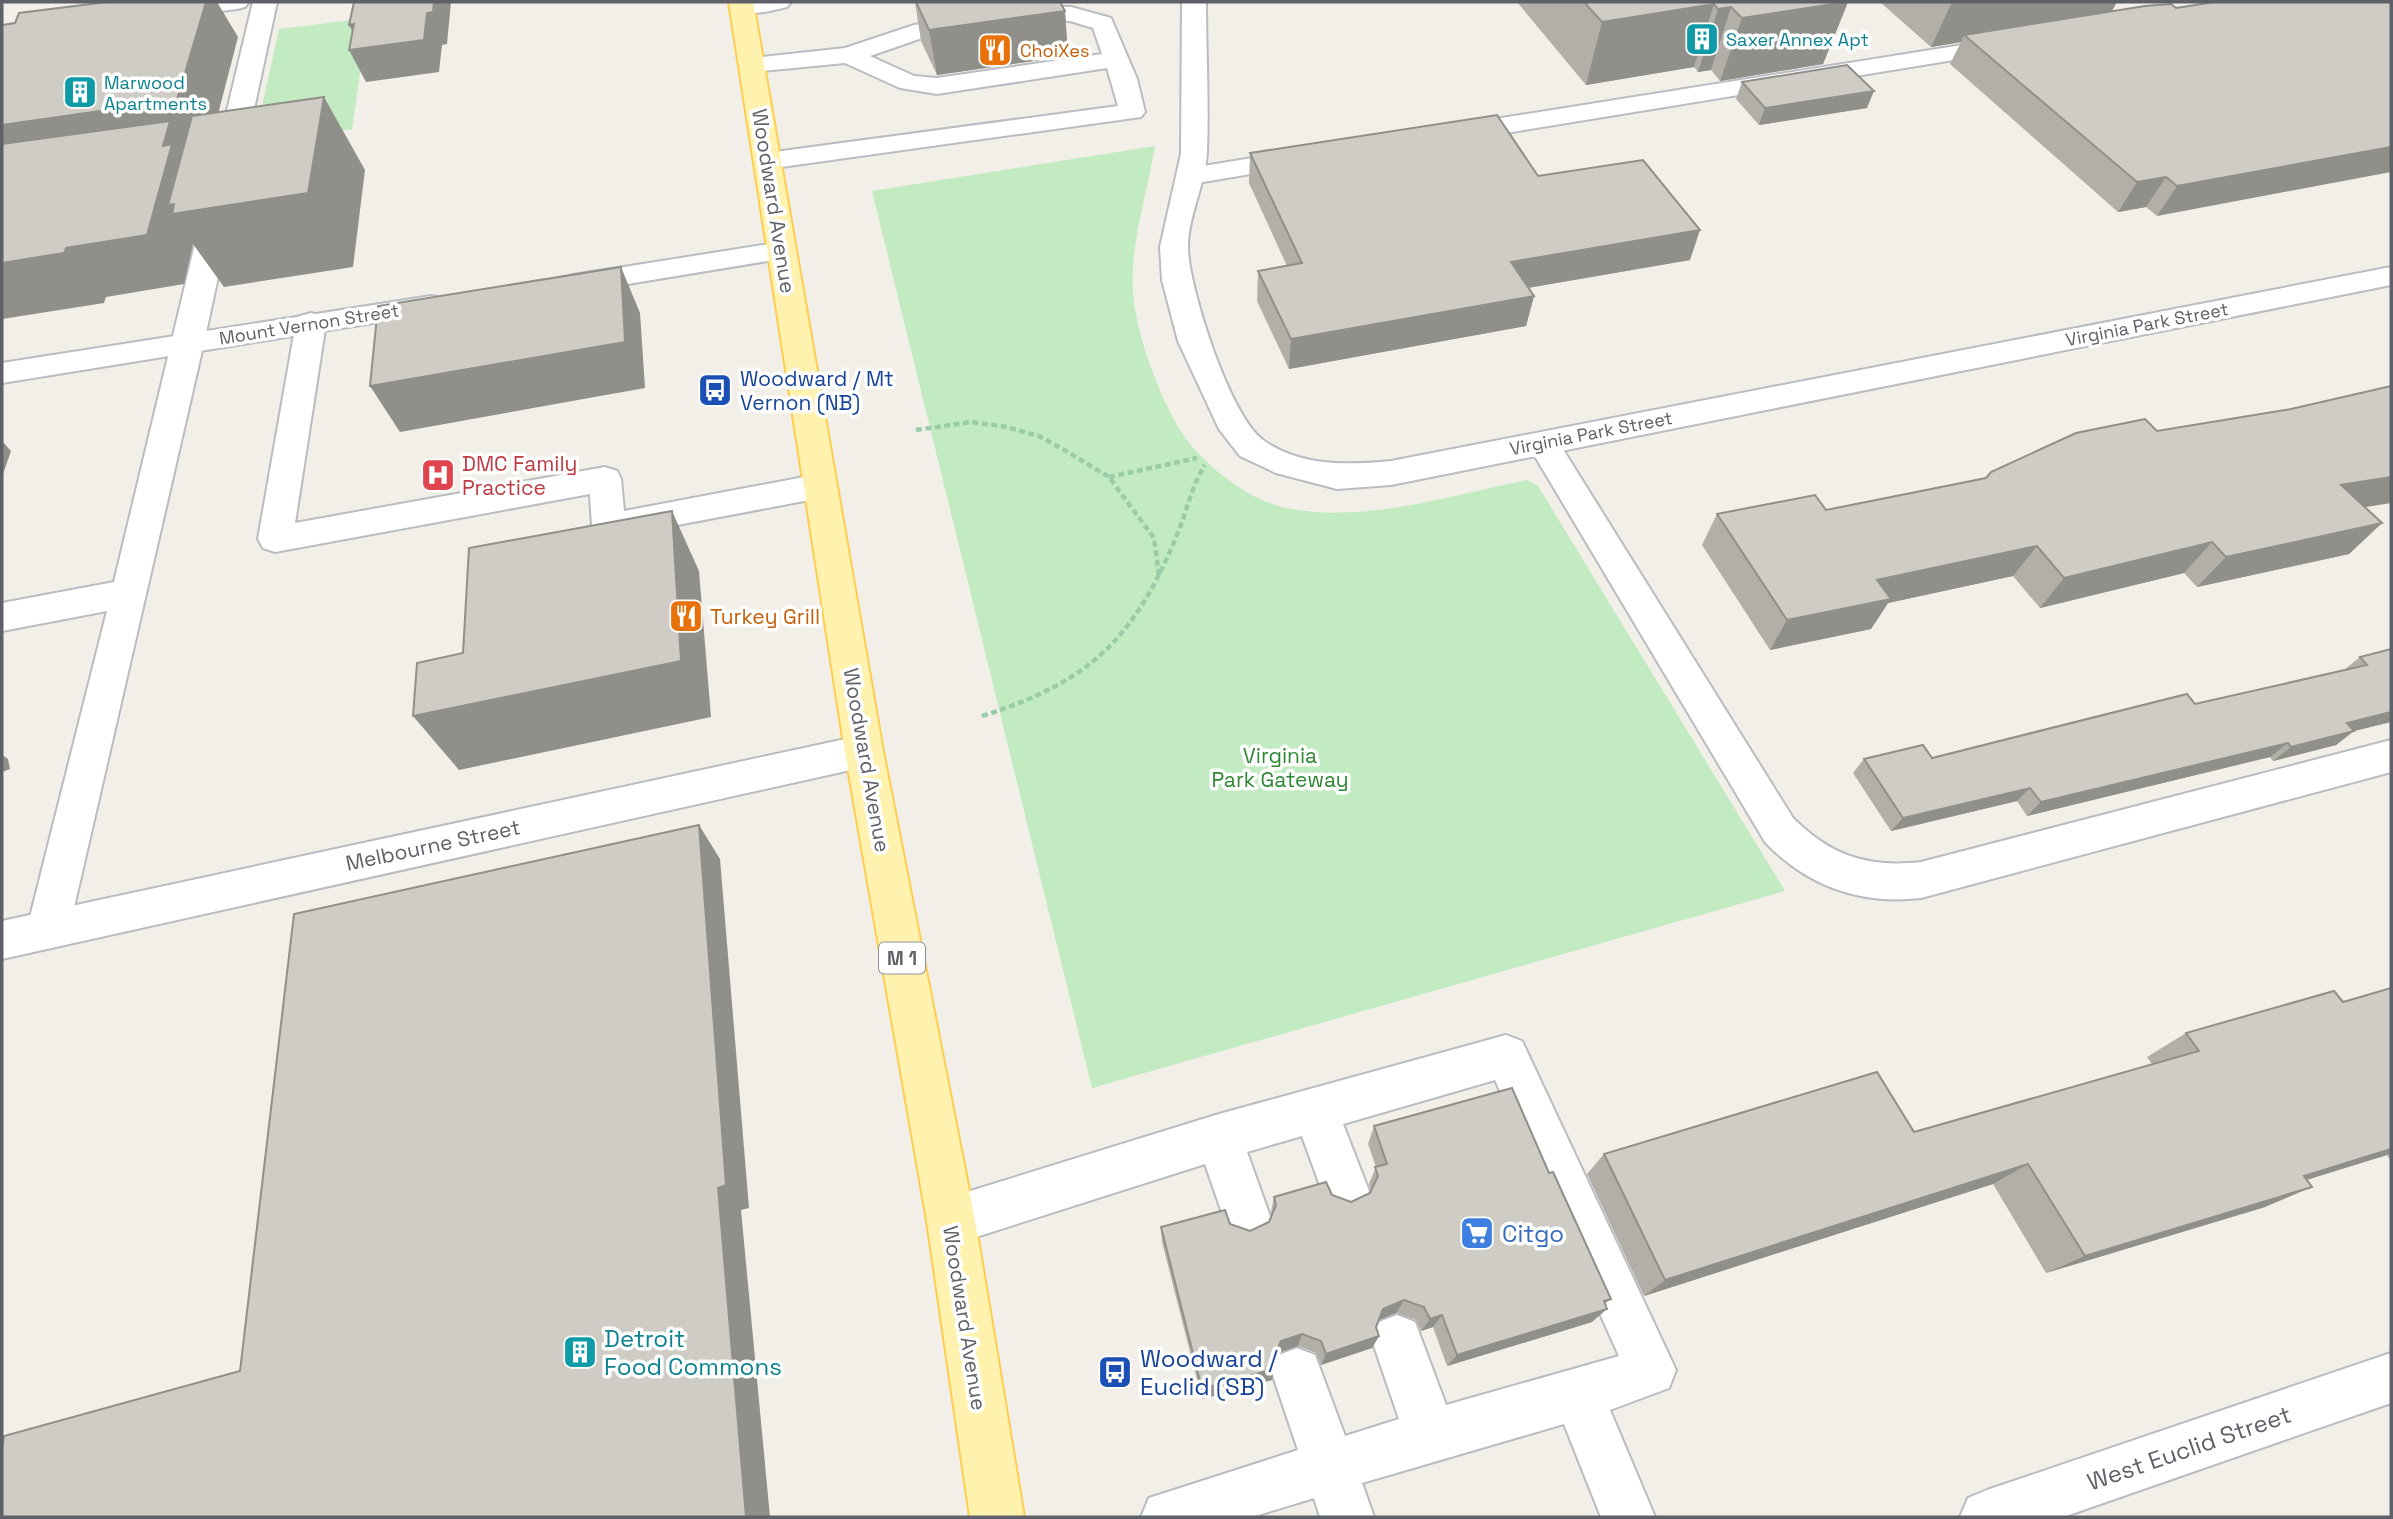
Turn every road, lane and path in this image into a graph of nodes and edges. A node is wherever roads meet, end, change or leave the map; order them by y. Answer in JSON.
{"nodes":[{"id":1,"x":237,"y":2,"type":"edge"},
{"id":2,"x":265,"y":2,"type":"edge"},
{"id":3,"x":779,"y":2,"type":"edge"},
{"id":4,"x":1194,"y":2,"type":"edge"},
{"id":5,"x":742,"y":4,"type":"edge"},
{"id":6,"x":140,"y":14,"type":"edge"},
{"id":7,"x":2027,"y":41,"type":"edge"},
{"id":8,"x":848,"y":55,"type":"junction"},
{"id":9,"x":1117,"y":59,"type":"junction"},
{"id":10,"x":752,"y":65,"type":"junction"},
{"id":11,"x":1424,"y":138,"type":"edge"},
{"id":12,"x":1328,"y":154,"type":"edge"},
{"id":13,"x":767,"y":161,"type":"junction"},
{"id":14,"x":1191,"y":176,"type":"junction"},
{"id":15,"x":782,"y":251,"type":"junction"},
{"id":16,"x":2391,"y":276,"type":"edge"},
{"id":17,"x":540,"y":289,"type":"edge"},
{"id":18,"x":460,"y":301,"type":"edge"},
{"id":19,"x":311,"y":323,"type":"junction"},
{"id":20,"x":189,"y":342,"type":"junction"},
{"id":21,"x":2,"y":373,"type":"edge"},
{"id":22,"x":916,"y":430,"type":"dead end"},
{"id":23,"x":1543,"y":443,"type":"junction"},
{"id":24,"x":1200,"y":457,"type":"dead end"},
{"id":25,"x":1207,"y":462,"type":"dead end"},
{"id":26,"x":1109,"y":477,"type":"junction"},
{"id":27,"x":820,"y":486,"type":"junction"},
{"id":28,"x":1159,"y":576,"type":"junction"},
{"id":29,"x":129,"y":593,"type":"junction"},
{"id":30,"x":2,"y":617,"type":"edge"},
{"id":31,"x":982,"y":716,"type":"dead end"},
{"id":32,"x":864,"y":751,"type":"junction"},
{"id":33,"x":2391,"y":756,"type":"edge"},
{"id":34,"x":48,"y":929,"type":"junction"},
{"id":35,"x":2,"y":940,"type":"edge"},
{"id":36,"x":1315,"y":1109,"type":"junction"},
{"id":37,"x":1219,"y":1137,"type":"junction"},
{"id":38,"x":1345,"y":1191,"type":"dead end"},
{"id":39,"x":1247,"y":1219,"type":"dead end"},
{"id":40,"x":951,"y":1221,"type":"junction"},
{"id":41,"x":1396,"y":1340,"type":"dead end"},
{"id":42,"x":1297,"y":1373,"type":"dead end"},
{"id":43,"x":2391,"y":1378,"type":"edge"},
{"id":44,"x":1578,"y":1395,"type":"junction"},
{"id":45,"x":1431,"y":1435,"type":"junction"},
{"id":46,"x":1331,"y":1466,"type":"junction"},
{"id":47,"x":997,"y":1517,"type":"edge"},
{"id":48,"x":1168,"y":1517,"type":"edge"},
{"id":49,"x":1348,"y":1517,"type":"edge"},
{"id":50,"x":1628,"y":1517,"type":"edge"},
{"id":51,"x":1987,"y":1517,"type":"edge"}],
"edges":[{"from":1,"to":6,"type":"street"},
{"from":2,"to":20,"type":"street"},
{"from":3,"to":5,"type":"street"},
{"from":4,"to":14,"type":"street","name":"Virginia Park Street"},
{"from":5,"to":10,"type":"main road","name":"Woodward Avenue","number":"M 1"},
{"from":7,"to":11,"type":"street"},
{"from":8,"to":9,"type":"street"},
{"from":8,"to":9,"type":"street"},
{"from":8,"to":10,"type":"street"},
{"from":9,"to":13,"type":"street"},
{"from":10,"to":13,"type":"main road","name":"Woodward Avenue","number":"M 1"},
{"from":12,"to":14,"type":"street"},
{"from":13,"to":15,"type":"main road","name":"Woodward Avenue","number":"M 1"},
{"from":14,"to":23,"type":"street","name":"Virginia Park Street"},
{"from":15,"to":17,"type":"street"},
{"from":15,"to":27,"type":"main road","name":"Woodward Avenue","number":"M 1"},
{"from":16,"to":23,"type":"street","name":"Virginia Park Street"},
{"from":18,"to":19,"type":"street","name":"Mount Vernon Street"},
{"from":19,"to":20,"type":"street","name":"Mount Vernon Street"},
{"from":19,"to":27,"type":"street"},
{"from":20,"to":21,"type":"street","name":"Mount Vernon Street"},
{"from":20,"to":29,"type":"street"},
{"from":22,"to":26,"type":"path"},
{"from":23,"to":33,"type":"street"},
{"from":24,"to":26,"type":"path"},
{"from":25,"to":28,"type":"path"},
{"from":26,"to":28,"type":"path"},
{"from":27,"to":32,"type":"main road","name":"Woodward Avenue","number":"M 1"},
{"from":28,"to":31,"type":"path"},
{"from":29,"to":30,"type":"street"},
{"from":29,"to":34,"type":"street"},
{"from":32,"to":34,"type":"street","name":"Melbourne Street"},
{"from":32,"to":40,"type":"main road","name":"Woodward Avenue","number":"M 1"},
{"from":34,"to":35,"type":"street","name":"Melbourne Street"},
{"from":36,"to":37,"type":"street"},
{"from":36,"to":38,"type":"street"},
{"from":36,"to":44,"type":"street"},
{"from":37,"to":39,"type":"street"},
{"from":37,"to":40,"type":"street"},
{"from":40,"to":47,"type":"main road","name":"Woodward Avenue","number":"M 1"},
{"from":41,"to":45,"type":"street"},
{"from":42,"to":46,"type":"street"},
{"from":43,"to":51,"type":"street","name":"West Euclid Street"},
{"from":44,"to":45,"type":"street"},
{"from":44,"to":50,"type":"street"},
{"from":45,"to":46,"type":"street"},
{"from":46,"to":48,"type":"street"},
{"from":46,"to":49,"type":"street"}]}
